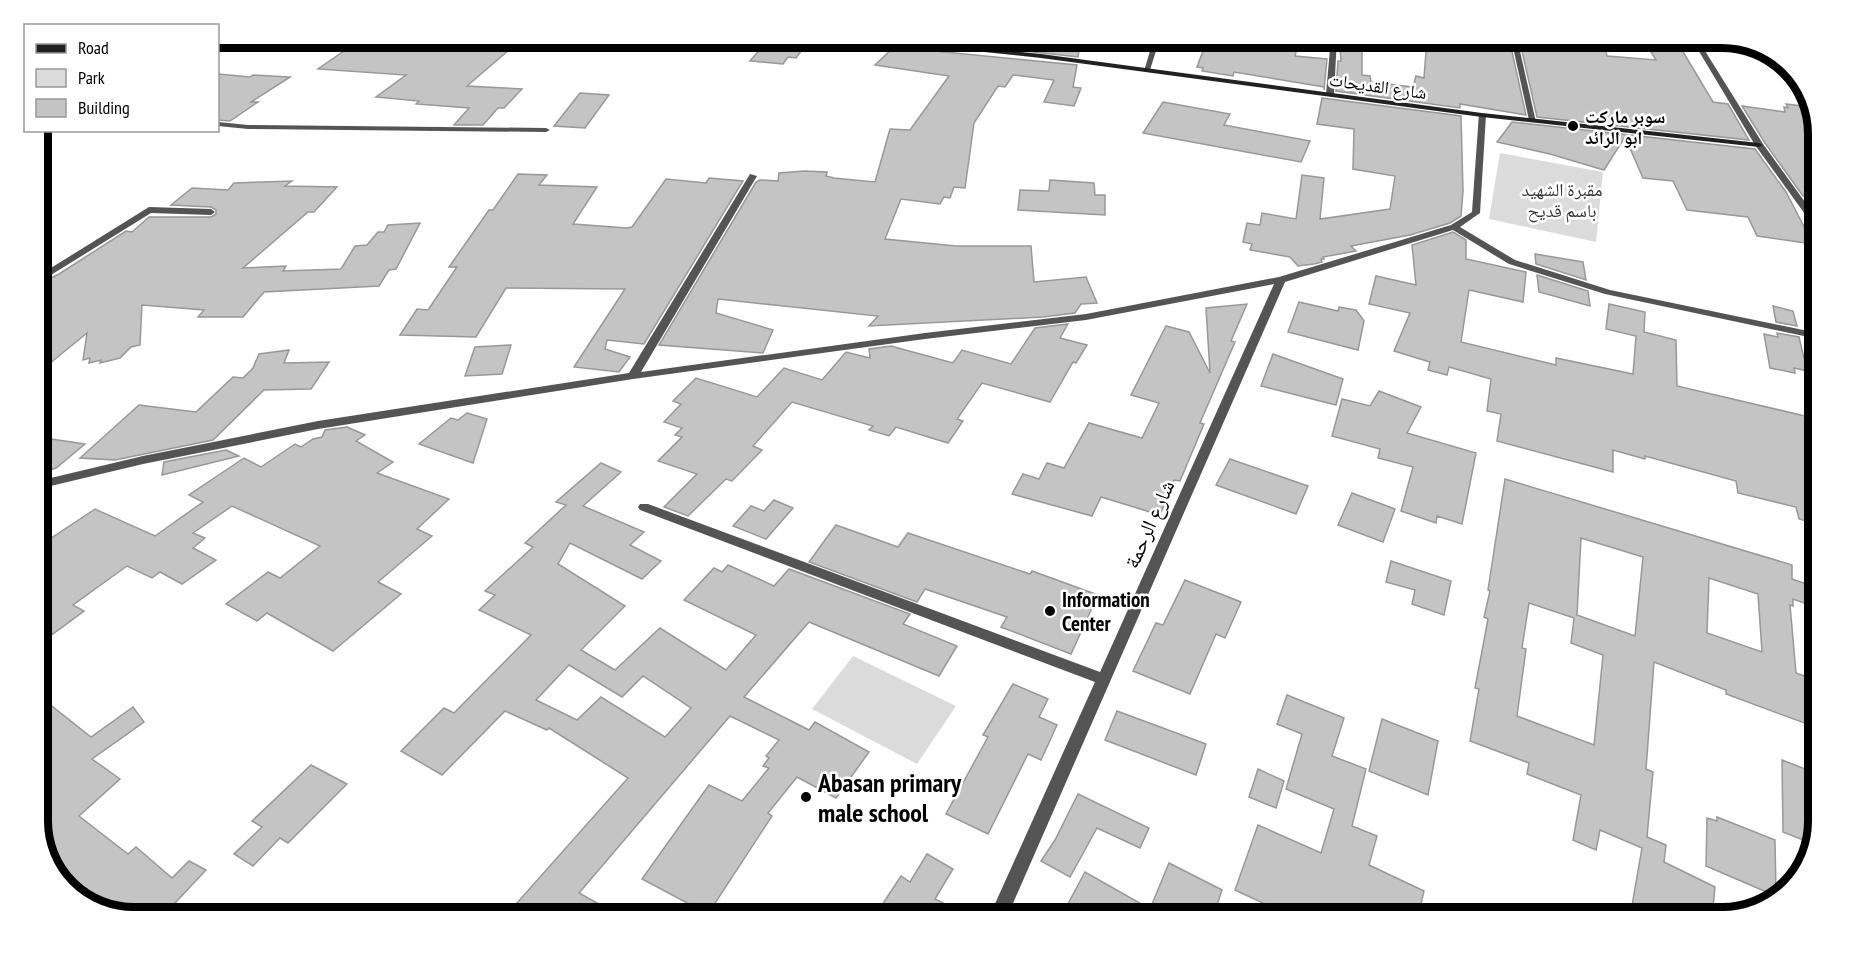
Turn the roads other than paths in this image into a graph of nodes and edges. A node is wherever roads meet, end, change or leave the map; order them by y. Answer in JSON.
{"nodes":[{"id":1,"x":967,"y":48,"type":"edge"},
{"id":2,"x":1154,"y":48,"type":"edge"},
{"id":3,"x":1333,"y":48,"type":"edge"},
{"id":4,"x":1516,"y":48,"type":"edge"},
{"id":5,"x":1700,"y":48,"type":"edge"},
{"id":6,"x":1146,"y":70,"type":"junction"},
{"id":7,"x":1330,"y":94,"type":"junction"},
{"id":8,"x":1482,"y":114,"type":"junction"},
{"id":9,"x":1533,"y":120,"type":"junction"},
{"id":10,"x":219,"y":124,"type":"edge"},
{"id":11,"x":546,"y":130,"type":"dead end"},
{"id":12,"x":1759,"y":145,"type":"junction"},
{"id":13,"x":753,"y":176,"type":"dead end"},
{"id":14,"x":211,"y":212,"type":"dead end"},
{"id":15,"x":1808,"y":212,"type":"edge"},
{"id":16,"x":1454,"y":227,"type":"junction"},
{"id":17,"x":48,"y":274,"type":"edge"},
{"id":18,"x":1281,"y":280,"type":"junction"},
{"id":19,"x":1808,"y":334,"type":"edge"},
{"id":20,"x":633,"y":376,"type":"junction"},
{"id":21,"x":48,"y":483,"type":"edge"},
{"id":22,"x":644,"y":507,"type":"dead end"},
{"id":23,"x":1102,"y":679,"type":"junction"},
{"id":24,"x":1003,"y":907,"type":"edge"}],
"edges":[{"from":1,"to":6,"type":"street","name":"شارع القديحات"},
{"from":2,"to":6,"type":"street"},
{"from":3,"to":7,"type":"street"},
{"from":4,"to":9,"type":"street"},
{"from":5,"to":12,"type":"street"},
{"from":6,"to":7,"type":"street","name":"شارع القديحات"},
{"from":7,"to":8,"type":"street","name":"شارع القديحات"},
{"from":8,"to":9,"type":"street","name":"شارع القديحات"},
{"from":8,"to":16,"type":"street"},
{"from":9,"to":12,"type":"street","name":"شارع القديحات"},
{"from":10,"to":11,"type":"street"},
{"from":12,"to":15,"type":"street"},
{"from":13,"to":20,"type":"street"},
{"from":14,"to":17,"type":"street"},
{"from":16,"to":18,"type":"street"},
{"from":16,"to":19,"type":"street"},
{"from":18,"to":20,"type":"street"},
{"from":18,"to":23,"type":"street","name":"شارع الرحمة"},
{"from":20,"to":21,"type":"street"},
{"from":22,"to":23,"type":"street"},
{"from":23,"to":24,"type":"street","name":"شارع الرحمة"}]}
